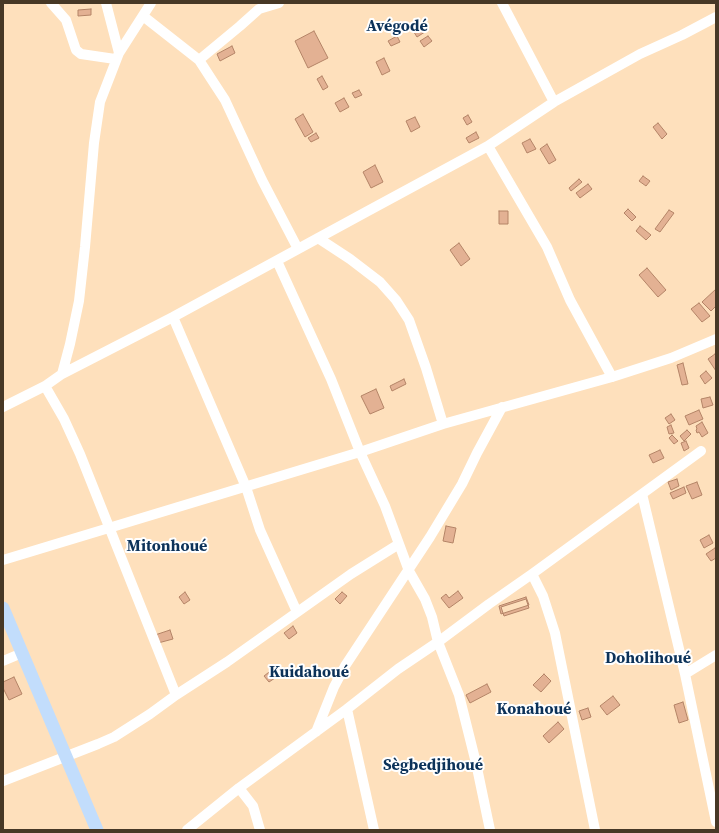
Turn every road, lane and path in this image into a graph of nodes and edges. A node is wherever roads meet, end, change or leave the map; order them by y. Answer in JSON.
{"nodes":[{"id":1,"x":51,"y":3,"type":"edge"},
{"id":2,"x":106,"y":3,"type":"edge"},
{"id":3,"x":151,"y":3,"type":"edge"},
{"id":4,"x":279,"y":3,"type":"edge"},
{"id":5,"x":502,"y":3,"type":"edge"},
{"id":6,"x":258,"y":6,"type":"edge"},
{"id":7,"x":143,"y":16,"type":"junction"},
{"id":8,"x":716,"y":17,"type":"edge"},
{"id":9,"x":117,"y":56,"type":"junction"},
{"id":10,"x":199,"y":60,"type":"junction"},
{"id":11,"x":554,"y":102,"type":"junction"},
{"id":12,"x":488,"y":146,"type":"junction"},
{"id":13,"x":318,"y":238,"type":"junction"},
{"id":14,"x":298,"y":248,"type":"junction"},
{"id":15,"x":277,"y":260,"type":"junction"},
{"id":16,"x":173,"y":317,"type":"junction"},
{"id":17,"x":716,"y":339,"type":"edge"},
{"id":18,"x":62,"y":374,"type":"junction"},
{"id":19,"x":612,"y":377,"type":"junction"},
{"id":20,"x":45,"y":386,"type":"junction"},
{"id":21,"x":3,"y":407,"type":"edge"},
{"id":22,"x":502,"y":407,"type":"junction"},
{"id":23,"x":443,"y":424,"type":"junction"},
{"id":24,"x":701,"y":451,"type":"dead end"},
{"id":25,"x":360,"y":452,"type":"junction"},
{"id":26,"x":246,"y":487,"type":"junction"},
{"id":27,"x":642,"y":494,"type":"junction"},
{"id":28,"x":109,"y":529,"type":"junction"},
{"id":29,"x":399,"y":544,"type":"junction"},
{"id":30,"x":3,"y":560,"type":"edge"},
{"id":31,"x":409,"y":571,"type":"junction"},
{"id":32,"x":532,"y":574,"type":"junction"},
{"id":33,"x":3,"y":608,"type":"edge"},
{"id":34,"x":297,"y":612,"type":"junction"},
{"id":35,"x":438,"y":642,"type":"junction"},
{"id":36,"x":22,"y":653,"type":"junction"},
{"id":37,"x":716,"y":655,"type":"edge"},
{"id":38,"x":3,"y":661,"type":"edge"},
{"id":39,"x":685,"y":674,"type":"junction"},
{"id":40,"x":176,"y":695,"type":"junction"},
{"id":41,"x":347,"y":709,"type":"junction"},
{"id":42,"x":316,"y":732,"type":"junction"},
{"id":43,"x":65,"y":757,"type":"junction"},
{"id":44,"x":3,"y":781,"type":"edge"},
{"id":45,"x":240,"y":788,"type":"junction"},
{"id":46,"x":716,"y":822,"type":"edge"},
{"id":47,"x":96,"y":830,"type":"edge"},
{"id":48,"x":187,"y":830,"type":"edge"},
{"id":49,"x":260,"y":830,"type":"edge"},
{"id":50,"x":374,"y":830,"type":"edge"},
{"id":51,"x":490,"y":830,"type":"edge"},
{"id":52,"x":595,"y":830,"type":"edge"}],
"edges":[{"from":1,"to":9,"type":"street"},
{"from":2,"to":9,"type":"street"},
{"from":3,"to":7,"type":"street"},
{"from":4,"to":6,"type":"street"},
{"from":5,"to":11,"type":"street"},
{"from":6,"to":10,"type":"street"},
{"from":7,"to":9,"type":"street"},
{"from":7,"to":10,"type":"street"},
{"from":8,"to":11,"type":"street"},
{"from":9,"to":18,"type":"street"},
{"from":10,"to":14,"type":"street"},
{"from":11,"to":12,"type":"street"},
{"from":12,"to":13,"type":"street"},
{"from":12,"to":19,"type":"street"},
{"from":13,"to":14,"type":"street"},
{"from":13,"to":23,"type":"street"},
{"from":14,"to":15,"type":"street"},
{"from":15,"to":16,"type":"street"},
{"from":15,"to":25,"type":"street"},
{"from":16,"to":18,"type":"street"},
{"from":16,"to":26,"type":"street"},
{"from":17,"to":19,"type":"street"},
{"from":18,"to":20,"type":"street"},
{"from":19,"to":22,"type":"street"},
{"from":20,"to":21,"type":"street"},
{"from":20,"to":28,"type":"street"},
{"from":22,"to":23,"type":"street"},
{"from":22,"to":31,"type":"street"},
{"from":23,"to":25,"type":"street"},
{"from":24,"to":27,"type":"street"},
{"from":25,"to":26,"type":"street"},
{"from":25,"to":29,"type":"street"},
{"from":26,"to":28,"type":"street"},
{"from":26,"to":34,"type":"street"},
{"from":27,"to":32,"type":"street"},
{"from":27,"to":39,"type":"street"},
{"from":28,"to":30,"type":"street"},
{"from":28,"to":40,"type":"street"},
{"from":29,"to":31,"type":"street"},
{"from":29,"to":34,"type":"street"},
{"from":31,"to":35,"type":"street"},
{"from":31,"to":42,"type":"street"},
{"from":32,"to":35,"type":"street"},
{"from":32,"to":52,"type":"street"},
{"from":33,"to":36,"type":"main road"},
{"from":34,"to":40,"type":"street"},
{"from":35,"to":41,"type":"street"},
{"from":35,"to":51,"type":"street"},
{"from":36,"to":38,"type":"street"},
{"from":36,"to":43,"type":"main road"},
{"from":37,"to":39,"type":"street"},
{"from":39,"to":46,"type":"street"},
{"from":40,"to":43,"type":"street"},
{"from":41,"to":42,"type":"street"},
{"from":41,"to":50,"type":"street"},
{"from":42,"to":45,"type":"street"},
{"from":43,"to":44,"type":"street"},
{"from":43,"to":47,"type":"main road"},
{"from":45,"to":48,"type":"street"},
{"from":45,"to":49,"type":"street"}]}
